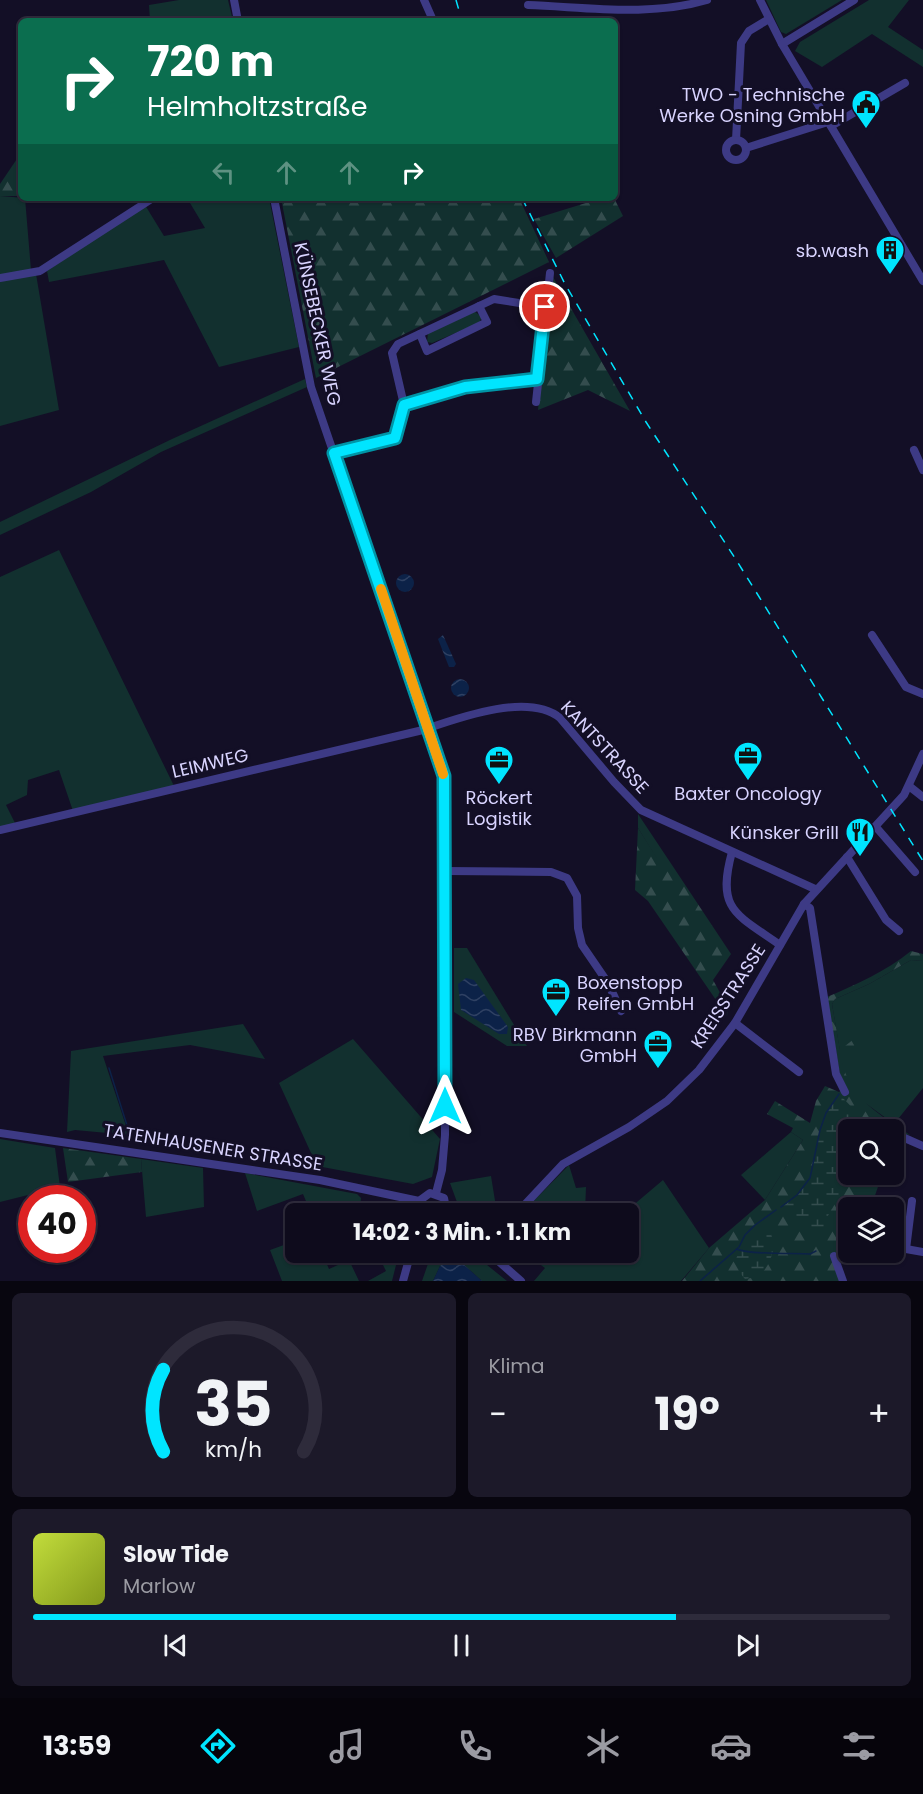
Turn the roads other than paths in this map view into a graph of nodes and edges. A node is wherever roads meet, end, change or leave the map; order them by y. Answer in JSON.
{"nodes":[{"id":1,"x":234,"y":0,"type":"edge"},
{"id":2,"x":424,"y":0,"type":"edge"},
{"id":3,"x":707,"y":0,"type":"edge"},
{"id":4,"x":760,"y":0,"type":"edge"},
{"id":5,"x":854,"y":0,"type":"edge"},
{"id":6,"x":528,"y":5,"type":"dead end"},
{"id":7,"x":237,"y":18,"type":"edge"},
{"id":8,"x":428,"y":18,"type":"edge"},
{"id":9,"x":769,"y":19,"type":"junction"},
{"id":10,"x":782,"y":44,"type":"junction"},
{"id":11,"x":905,"y":83,"type":"dead end"},
{"id":12,"x":830,"y":124,"type":"junction"},
{"id":13,"x":736,"y":140,"type":"junction"},
{"id":14,"x":746,"y":148,"type":"junction"},
{"id":15,"x":148,"y":201,"type":"edge"},
{"id":16,"x":275,"y":201,"type":"edge"},
{"id":17,"x":550,"y":273,"type":"dead end"},
{"id":18,"x":0,"y":278,"type":"edge"},
{"id":19,"x":923,"y":281,"type":"edge"},
{"id":20,"x":479,"y":306,"type":"junction"},
{"id":21,"x":545,"y":307,"type":"junction"},
{"id":22,"x":420,"y":334,"type":"junction"},
{"id":23,"x":537,"y":379,"type":"junction"},
{"id":24,"x":536,"y":402,"type":"dead end"},
{"id":25,"x":404,"y":405,"type":"junction"},
{"id":26,"x":914,"y":450,"type":"dead end"},
{"id":27,"x":334,"y":453,"type":"junction"},
{"id":28,"x":923,"y":470,"type":"edge"},
{"id":29,"x":872,"y":635,"type":"dead end"},
{"id":30,"x":923,"y":694,"type":"edge"},
{"id":31,"x":428,"y":728,"type":"junction"},
{"id":32,"x":923,"y":754,"type":"edge"},
{"id":33,"x":909,"y":786,"type":"junction"},
{"id":34,"x":923,"y":797,"type":"edge"},
{"id":35,"x":876,"y":827,"type":"junction"},
{"id":36,"x":0,"y":830,"type":"edge"},
{"id":37,"x":732,"y":852,"type":"junction"},
{"id":38,"x":847,"y":857,"type":"junction"},
{"id":39,"x":445,"y":871,"type":"junction"},
{"id":40,"x":915,"y":872,"type":"dead end"},
{"id":41,"x":815,"y":889,"type":"junction"},
{"id":42,"x":804,"y":904,"type":"junction"},
{"id":43,"x":899,"y":931,"type":"dead end"},
{"id":44,"x":780,"y":945,"type":"junction"},
{"id":45,"x":621,"y":1011,"type":"dead end"},
{"id":46,"x":735,"y":1023,"type":"junction"},
{"id":47,"x":799,"y":1072,"type":"dead end"},
{"id":48,"x":845,"y":1092,"type":"dead end"},
{"id":49,"x":0,"y":1133,"type":"edge"},
{"id":50,"x":904,"y":1138,"type":"edge"},
{"id":51,"x":923,"y":1146,"type":"edge"},
{"id":52,"x":436,"y":1194,"type":"junction"},
{"id":53,"x":419,"y":1201,"type":"joint"},
{"id":54,"x":912,"y":1201,"type":"dead end"},
{"id":55,"x":447,"y":1203,"type":"edge"},
{"id":56,"x":526,"y":1203,"type":"edge"},
{"id":57,"x":923,"y":1252,"type":"edge"},
{"id":58,"x":834,"y":1256,"type":"dead end"},
{"id":59,"x":408,"y":1263,"type":"edge"},
{"id":60,"x":501,"y":1263,"type":"edge"},
{"id":61,"x":403,"y":1281,"type":"edge"},
{"id":62,"x":521,"y":1281,"type":"edge"},
{"id":63,"x":843,"y":1281,"type":"edge"}],
"edges":[{"from":1,"to":7,"type":"street"},
{"from":2,"to":8,"type":"street"},
{"from":3,"to":6,"type":"street"},
{"from":4,"to":9,"type":"street"},
{"from":5,"to":10,"type":"street"},
{"from":9,"to":10,"type":"street"},
{"from":9,"to":13,"type":"street"},
{"from":10,"to":12,"type":"street"},
{"from":11,"to":12,"type":"street"},
{"from":12,"to":14,"type":"street"},
{"from":12,"to":19,"type":"street"},
{"from":13,"to":14,"type":"street"},
{"from":13,"to":14,"type":"street"},
{"from":15,"to":18,"type":"street"},
{"from":16,"to":27,"type":"street","name":"KÜNSEBECKER WEG"},
{"from":17,"to":21,"type":"street"},
{"from":20,"to":21,"type":"street"},
{"from":20,"to":22,"type":"street"},
{"from":20,"to":22,"type":"street"},
{"from":21,"to":23,"type":"street"},
{"from":22,"to":25,"type":"street"},
{"from":23,"to":24,"type":"street"},
{"from":23,"to":25,"type":"street"},
{"from":25,"to":27,"type":"street"},
{"from":26,"to":28,"type":"street"},
{"from":27,"to":31,"type":"street","name":"KÜNSEBECKER WEG"},
{"from":29,"to":30,"type":"street"},
{"from":31,"to":36,"type":"street","name":"LEIMWEG"},
{"from":31,"to":37,"type":"street","name":"KANTSTRASSE"},
{"from":31,"to":39,"type":"street","name":"KÜNSEBECKER WEG"},
{"from":32,"to":33,"type":"street","name":"KREISSTRASSE"},
{"from":33,"to":34,"type":"street"},
{"from":33,"to":35,"type":"street","name":"KREISSTRASSE"},
{"from":35,"to":38,"type":"street","name":"KREISSTRASSE"},
{"from":35,"to":40,"type":"street"},
{"from":37,"to":41,"type":"street","name":"KANTSTRASSE"},
{"from":37,"to":44,"type":"street"},
{"from":38,"to":41,"type":"street","name":"KREISSTRASSE"},
{"from":38,"to":43,"type":"street"},
{"from":39,"to":45,"type":"street"},
{"from":39,"to":52,"type":"street","name":"KÜNSEBECKER WEG"},
{"from":41,"to":42,"type":"street","name":"KREISSTRASSE"},
{"from":42,"to":44,"type":"street","name":"KREISSTRASSE"},
{"from":42,"to":48,"type":"street"},
{"from":44,"to":46,"type":"street","name":"KREISSTRASSE"},
{"from":46,"to":47,"type":"street"},
{"from":46,"to":56,"type":"street","name":"KREISSTRASSE"},
{"from":49,"to":53,"type":"street","name":"TATENHAUSENER STRASSE"},
{"from":50,"to":51,"type":"street"},
{"from":52,"to":53,"type":"street"},
{"from":52,"to":55,"type":"street"},
{"from":54,"to":57,"type":"street"},
{"from":58,"to":63,"type":"street"},
{"from":59,"to":61,"type":"street"},
{"from":60,"to":62,"type":"street"}]}
